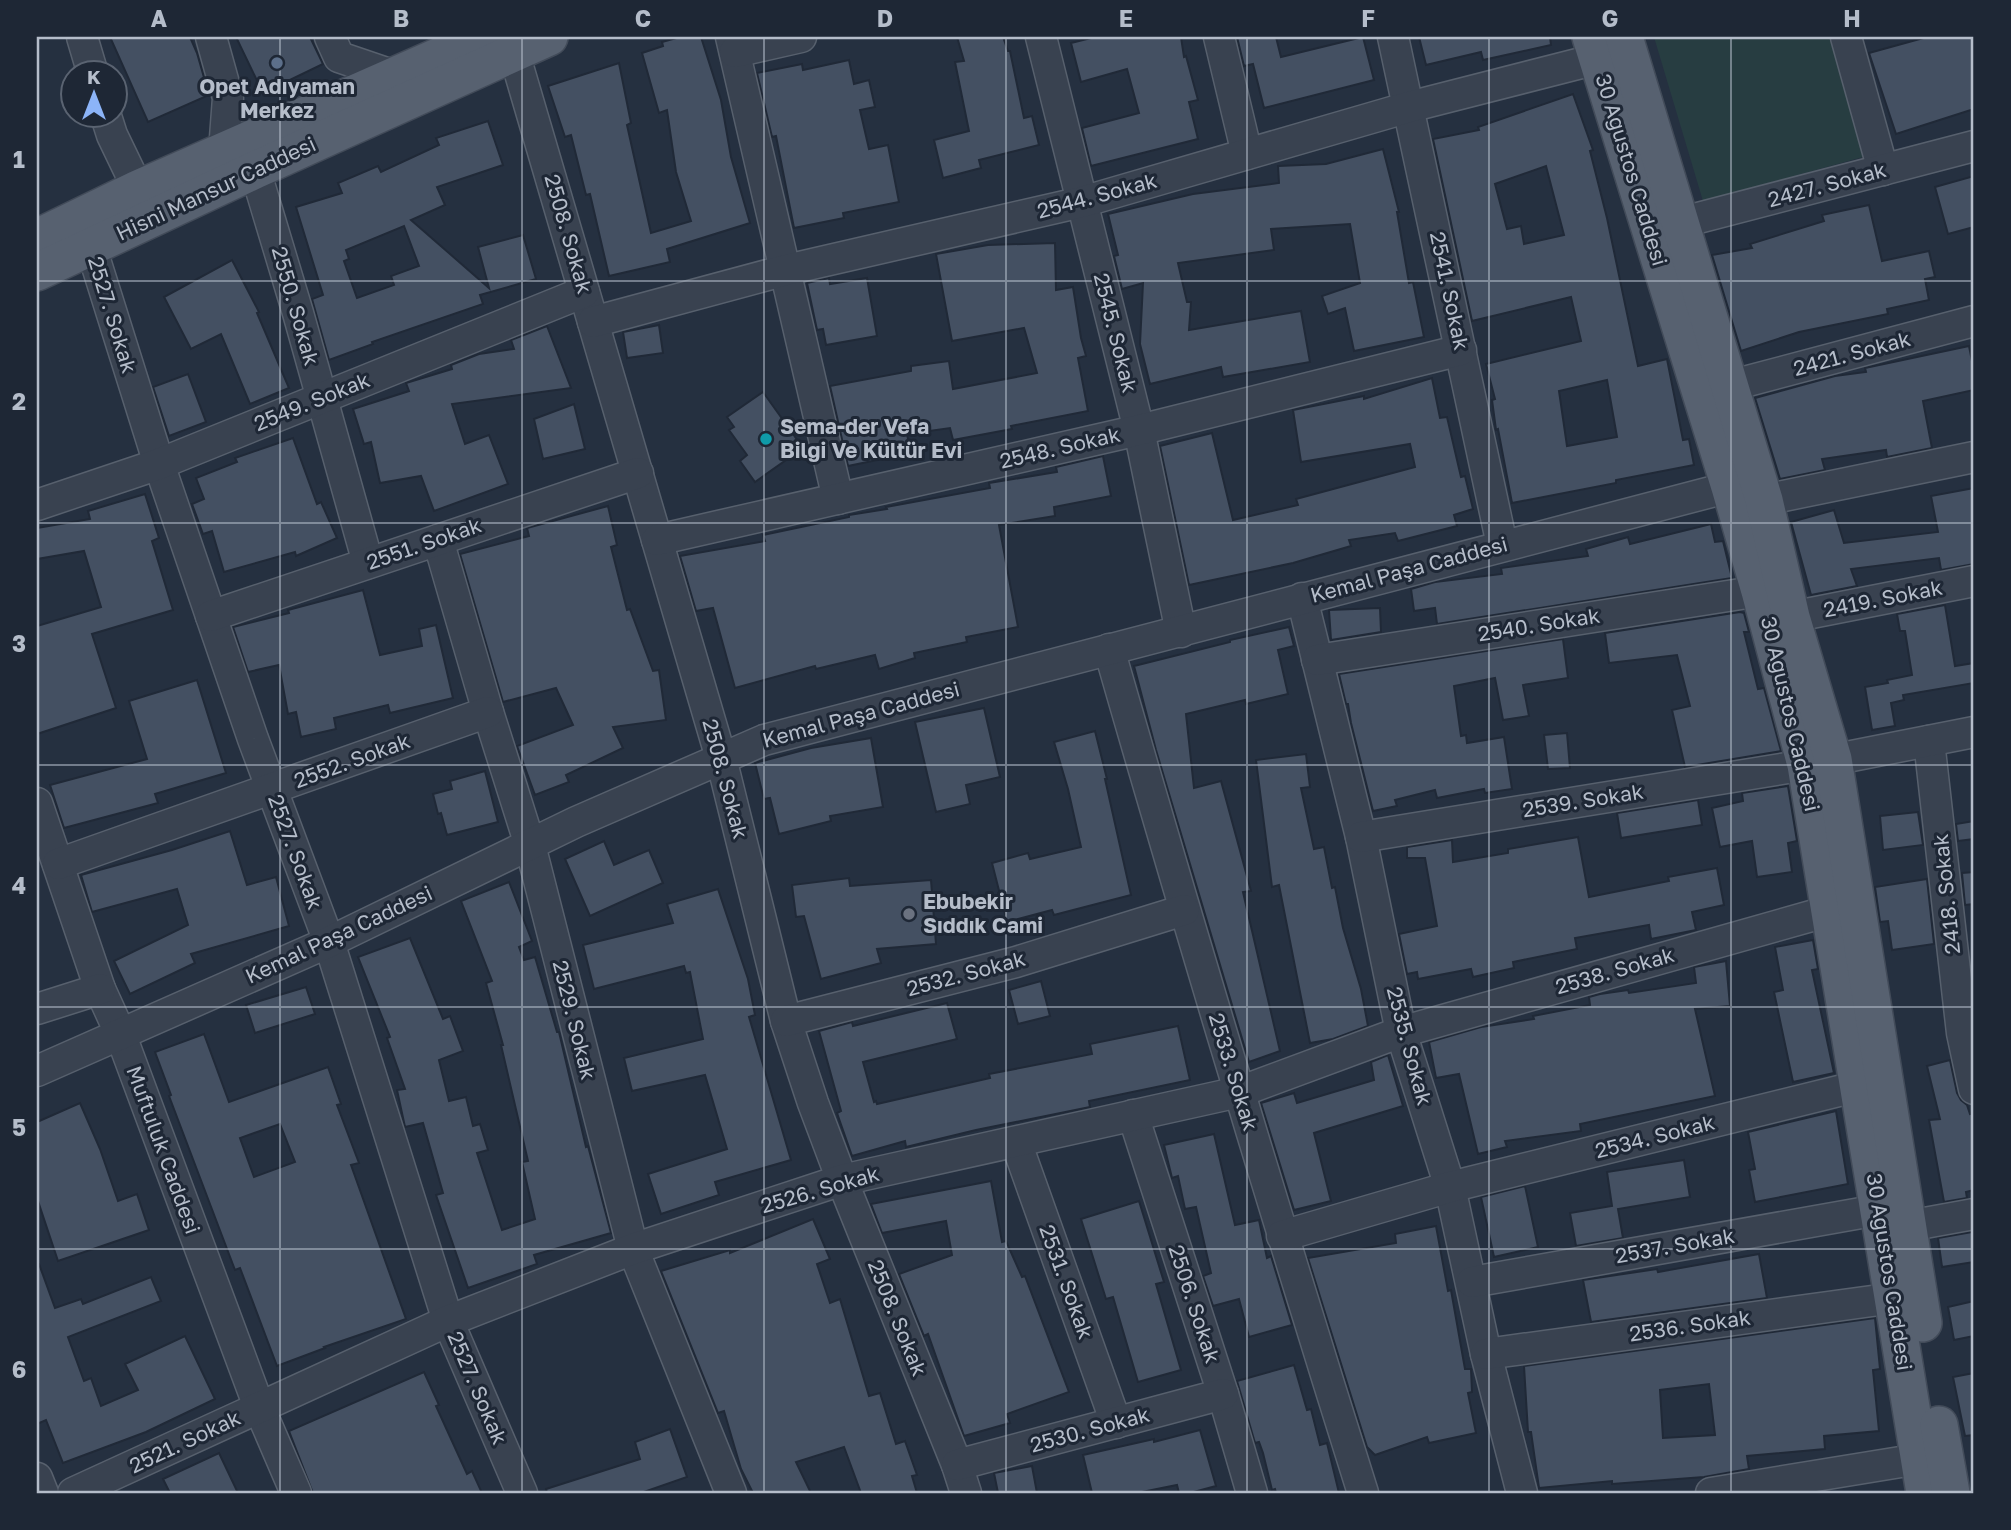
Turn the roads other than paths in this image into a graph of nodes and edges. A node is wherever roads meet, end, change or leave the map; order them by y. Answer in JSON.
{"nodes":[{"id":1,"x":82,"y":37,"type":"edge"},
{"id":2,"x":211,"y":37,"type":"edge"},
{"id":3,"x":330,"y":37,"type":"edge"},
{"id":4,"x":483,"y":37,"type":"edge"},
{"id":5,"x":549,"y":37,"type":"edge"},
{"id":6,"x":801,"y":37,"type":"edge"},
{"id":7,"x":1041,"y":37,"type":"edge"},
{"id":8,"x":1219,"y":37,"type":"edge"},
{"id":9,"x":1393,"y":37,"type":"edge"},
{"id":10,"x":1846,"y":37,"type":"edge"},
{"id":11,"x":733,"y":44,"type":"edge"},
{"id":12,"x":1604,"y":44,"type":"edge"},
{"id":13,"x":514,"y":53,"type":"junction"},
{"id":14,"x":89,"y":60,"type":"edge"},
{"id":15,"x":395,"y":76,"type":"junction"},
{"id":16,"x":1409,"y":107,"type":"junction"},
{"id":17,"x":110,"y":130,"type":"edge"},
{"id":18,"x":1974,"y":146,"type":"edge"},
{"id":19,"x":224,"y":151,"type":"junction"},
{"id":20,"x":1247,"y":154,"type":"junction"},
{"id":21,"x":255,"y":170,"type":"junction"},
{"id":22,"x":1883,"y":170,"type":"junction"},
{"id":23,"x":138,"y":189,"type":"junction"},
{"id":24,"x":1082,"y":202,"type":"junction"},
{"id":25,"x":1679,"y":223,"type":"junction"},
{"id":26,"x":37,"y":238,"type":"edge"},
{"id":27,"x":91,"y":247,"type":"junction"},
{"id":28,"x":786,"y":271,"type":"junction"},
{"id":29,"x":37,"y":272,"type":"edge"},
{"id":30,"x":584,"y":292,"type":"junction"},
{"id":31,"x":1974,"y":321,"type":"edge"},
{"id":32,"x":593,"y":322,"type":"junction"},
{"id":33,"x":1461,"y":350,"type":"junction"},
{"id":34,"x":1729,"y":386,"type":"junction"},
{"id":35,"x":322,"y":398,"type":"junction"},
{"id":36,"x":1139,"y":430,"type":"junction"},
{"id":37,"x":1974,"y":457,"type":"edge"},
{"id":38,"x":159,"y":464,"type":"junction"},
{"id":39,"x":638,"y":473,"type":"junction"},
{"id":40,"x":1730,"y":487,"type":"junction"},
{"id":41,"x":838,"y":499,"type":"junction"},
{"id":42,"x":1764,"y":500,"type":"junction"},
{"id":43,"x":37,"y":505,"type":"edge"},
{"id":44,"x":438,"y":540,"type":"junction"},
{"id":45,"x":657,"y":540,"type":"junction"},
{"id":46,"x":1502,"y":545,"type":"junction"},
{"id":47,"x":368,"y":564,"type":"junction"},
{"id":48,"x":1974,"y":581,"type":"edge"},
{"id":49,"x":1760,"y":591,"type":"junction"},
{"id":50,"x":1302,"y":598,"type":"junction"},
{"id":51,"x":211,"y":616,"type":"junction"},
{"id":52,"x":1791,"y":617,"type":"junction"},
{"id":53,"x":1181,"y":632,"type":"junction"},
{"id":54,"x":1110,"y":649,"type":"junction"},
{"id":55,"x":1317,"y":660,"type":"junction"},
{"id":56,"x":488,"y":712,"type":"junction"},
{"id":57,"x":1974,"y":732,"type":"edge"},
{"id":58,"x":1930,"y":741,"type":"junction"},
{"id":59,"x":721,"y":758,"type":"junction"},
{"id":60,"x":1819,"y":762,"type":"junction"},
{"id":61,"x":272,"y":789,"type":"junction"},
{"id":62,"x":37,"y":803,"type":"edge"},
{"id":63,"x":1361,"y":837,"type":"junction"},
{"id":64,"x":530,"y":845,"type":"junction"},
{"id":65,"x":58,"y":864,"type":"junction"},
{"id":66,"x":1184,"y":910,"type":"junction"},
{"id":67,"x":1829,"y":911,"type":"junction"},
{"id":68,"x":329,"y":942,"type":"junction"},
{"id":69,"x":100,"y":989,"type":"junction"},
{"id":70,"x":37,"y":1009,"type":"edge"},
{"id":71,"x":786,"y":1021,"type":"junction"},
{"id":72,"x":1401,"y":1031,"type":"junction"},
{"id":73,"x":120,"y":1033,"type":"junction"},
{"id":74,"x":37,"y":1071,"type":"edge"},
{"id":75,"x":1859,"y":1086,"type":"junction"},
{"id":76,"x":1974,"y":1089,"type":"edge"},
{"id":77,"x":1239,"y":1092,"type":"junction"},
{"id":78,"x":1133,"y":1115,"type":"junction"},
{"id":79,"x":1016,"y":1142,"type":"junction"},
{"id":80,"x":842,"y":1180,"type":"junction"},
{"id":81,"x":1450,"y":1187,"type":"junction"},
{"id":82,"x":1974,"y":1214,"type":"edge"},
{"id":83,"x":1893,"y":1218,"type":"junction"},
{"id":84,"x":1282,"y":1236,"type":"junction"},
{"id":85,"x":633,"y":1249,"type":"junction"},
{"id":86,"x":1472,"y":1282,"type":"junction"},
{"id":87,"x":1894,"y":1298,"type":"junction"},
{"id":88,"x":448,"y":1321,"type":"junction"},
{"id":89,"x":1486,"y":1354,"type":"junction"},
{"id":90,"x":1223,"y":1394,"type":"junction"},
{"id":91,"x":259,"y":1408,"type":"junction"},
{"id":92,"x":1116,"y":1423,"type":"junction"},
{"id":93,"x":1922,"y":1476,"type":"edge"},
{"id":94,"x":37,"y":1478,"type":"edge"},
{"id":95,"x":962,"y":1479,"type":"edge"},
{"id":96,"x":726,"y":1492,"type":"edge"},
{"id":97,"x":43,"y":1493,"type":"edge"},
{"id":98,"x":73,"y":1493,"type":"edge"},
{"id":99,"x":296,"y":1493,"type":"edge"},
{"id":100,"x":522,"y":1493,"type":"edge"},
{"id":101,"x":1252,"y":1493,"type":"edge"},
{"id":102,"x":1363,"y":1493,"type":"edge"},
{"id":103,"x":1522,"y":1493,"type":"edge"},
{"id":104,"x":1717,"y":1493,"type":"edge"},
{"id":105,"x":1951,"y":1493,"type":"edge"}],
"edges":[{"from":1,"to":14,"type":"street"},
{"from":2,"to":19,"type":"street"},
{"from":3,"to":15,"type":"street"},
{"from":4,"to":15,"type":"main road"},
{"from":5,"to":13,"type":"main road","name":"Hisni Mansur Caddesi"},
{"from":6,"to":11,"type":"street"},
{"from":7,"to":24,"type":"street","name":"2545. Sokak"},
{"from":8,"to":20,"type":"street"},
{"from":9,"to":16,"type":"street","name":"2541. Sokak"},
{"from":10,"to":22,"type":"street"},
{"from":11,"to":28,"type":"street"},
{"from":12,"to":16,"type":"street","name":"2544. Sokak"},
{"from":12,"to":25,"type":"main road","name":"30 Agustos Caddesi"},
{"from":12,"to":40,"type":"main road","name":"30 Agustos Caddesi"},
{"from":13,"to":21,"type":"main road","name":"Hisni Mansur Caddesi"},
{"from":13,"to":30,"type":"street","name":"2508. Sokak"},
{"from":15,"to":19,"type":"main road"},
{"from":16,"to":20,"type":"street","name":"2544. Sokak"},
{"from":16,"to":33,"type":"street","name":"2541. Sokak"},
{"from":17,"to":23,"type":"street"},
{"from":18,"to":22,"type":"street","name":"2427. Sokak"},
{"from":19,"to":23,"type":"main road"},
{"from":20,"to":24,"type":"street","name":"2544. Sokak"},
{"from":21,"to":27,"type":"main road","name":"Hisni Mansur Caddesi"},
{"from":21,"to":35,"type":"street","name":"2550. Sokak"},
{"from":22,"to":25,"type":"street","name":"2427. Sokak"},
{"from":23,"to":26,"type":"main road"},
{"from":24,"to":28,"type":"street","name":"2544. Sokak"},
{"from":24,"to":36,"type":"street","name":"2545. Sokak"},
{"from":25,"to":34,"type":"main road","name":"30 Agustos Caddesi"},
{"from":27,"to":29,"type":"main road","name":"Hisni Mansur Caddesi"},
{"from":27,"to":38,"type":"street","name":"2527. Sokak"},
{"from":28,"to":32,"type":"street","name":"2544. Sokak"},
{"from":28,"to":41,"type":"street"},
{"from":30,"to":32,"type":"street","name":"2508. Sokak"},
{"from":30,"to":35,"type":"street","name":"2549. Sokak"},
{"from":31,"to":34,"type":"street","name":"2421. Sokak"},
{"from":32,"to":39,"type":"street","name":"2508. Sokak"},
{"from":33,"to":36,"type":"street","name":"2548. Sokak"},
{"from":33,"to":46,"type":"street","name":"2541. Sokak"},
{"from":34,"to":42,"type":"main road","name":"30 Agustos Caddesi"},
{"from":35,"to":38,"type":"street","name":"2549. Sokak"},
{"from":35,"to":47,"type":"street","name":"2550. Sokak"},
{"from":36,"to":41,"type":"street","name":"2548. Sokak"},
{"from":36,"to":53,"type":"street","name":"2545. Sokak"},
{"from":37,"to":42,"type":"street"},
{"from":38,"to":43,"type":"street","name":"2549. Sokak"},
{"from":38,"to":51,"type":"street","name":"2527. Sokak"},
{"from":39,"to":44,"type":"street","name":"2551. Sokak"},
{"from":39,"to":45,"type":"street","name":"2508. Sokak"},
{"from":40,"to":46,"type":"street","name":"Kemal Paşa Caddesi"},
{"from":40,"to":49,"type":"main road","name":"30 Agustos Caddesi"},
{"from":41,"to":45,"type":"street","name":"2548. Sokak"},
{"from":42,"to":52,"type":"main road","name":"30 Agustos Caddesi"},
{"from":44,"to":47,"type":"street","name":"2551. Sokak"},
{"from":44,"to":56,"type":"street","name":"2529. Sokak"},
{"from":45,"to":59,"type":"street","name":"2508. Sokak"},
{"from":46,"to":50,"type":"street","name":"Kemal Paşa Caddesi"},
{"from":47,"to":51,"type":"street","name":"2551. Sokak"},
{"from":48,"to":52,"type":"street","name":"2419. Sokak"},
{"from":49,"to":55,"type":"street","name":"2540. Sokak"},
{"from":49,"to":60,"type":"main road","name":"30 Agustos Caddesi"},
{"from":50,"to":53,"type":"street","name":"Kemal Paşa Caddesi"},
{"from":50,"to":55,"type":"street","name":"2535. Sokak"},
{"from":51,"to":61,"type":"street","name":"2527. Sokak"},
{"from":52,"to":60,"type":"main road","name":"30 Agustos Caddesi"},
{"from":53,"to":54,"type":"street","name":"Kemal Paşa Caddesi"},
{"from":54,"to":59,"type":"street","name":"Kemal Paşa Caddesi"},
{"from":54,"to":66,"type":"street","name":"2533. Sokak"},
{"from":55,"to":63,"type":"street","name":"2535. Sokak"},
{"from":56,"to":61,"type":"street","name":"2552. Sokak"},
{"from":56,"to":64,"type":"street","name":"2529. Sokak"},
{"from":57,"to":58,"type":"street","name":"2539. Sokak"},
{"from":58,"to":60,"type":"street","name":"2539. Sokak"},
{"from":58,"to":76,"type":"street","name":"2418. Sokak"},
{"from":59,"to":64,"type":"street","name":"Kemal Paşa Caddesi"},
{"from":59,"to":71,"type":"street","name":"2508. Sokak"},
{"from":60,"to":63,"type":"street","name":"2539. Sokak"},
{"from":60,"to":67,"type":"main road","name":"30 Agustos Caddesi"},
{"from":60,"to":83,"type":"main road","name":"30 Agustos Caddesi"},
{"from":61,"to":65,"type":"street","name":"2552. Sokak"},
{"from":61,"to":68,"type":"street","name":"2527. Sokak"},
{"from":62,"to":65,"type":"street","name":"Muftuluk Caddesi"},
{"from":63,"to":72,"type":"street","name":"2535. Sokak"},
{"from":64,"to":68,"type":"street","name":"Kemal Paşa Caddesi"},
{"from":64,"to":85,"type":"street","name":"2529. Sokak"},
{"from":65,"to":69,"type":"street","name":"Muftuluk Caddesi"},
{"from":66,"to":71,"type":"street","name":"2532. Sokak"},
{"from":66,"to":77,"type":"street","name":"2533. Sokak"},
{"from":67,"to":72,"type":"street","name":"2538. Sokak"},
{"from":67,"to":75,"type":"main road","name":"30 Agustos Caddesi"},
{"from":68,"to":73,"type":"street","name":"Kemal Paşa Caddesi"},
{"from":68,"to":88,"type":"street","name":"2527. Sokak"},
{"from":69,"to":70,"type":"street"},
{"from":69,"to":73,"type":"street","name":"Muftuluk Caddesi"},
{"from":71,"to":80,"type":"street","name":"2508. Sokak"},
{"from":72,"to":77,"type":"street","name":"2526. Sokak"},
{"from":72,"to":81,"type":"street","name":"2535. Sokak"},
{"from":73,"to":74,"type":"street","name":"Kemal Paşa Caddesi"},
{"from":73,"to":91,"type":"street","name":"Muftuluk Caddesi"},
{"from":75,"to":81,"type":"street","name":"2534. Sokak"},
{"from":75,"to":83,"type":"main road","name":"30 Agustos Caddesi"},
{"from":77,"to":78,"type":"street","name":"2526. Sokak"},
{"from":77,"to":84,"type":"street","name":"2533. Sokak"},
{"from":78,"to":79,"type":"street","name":"2526. Sokak"},
{"from":78,"to":90,"type":"street","name":"2506. Sokak"},
{"from":79,"to":80,"type":"street","name":"2526. Sokak"},
{"from":79,"to":92,"type":"street","name":"2531. Sokak"},
{"from":80,"to":85,"type":"street","name":"2526. Sokak"},
{"from":80,"to":95,"type":"street","name":"2508. Sokak"},
{"from":81,"to":84,"type":"street","name":"2534. Sokak"},
{"from":81,"to":86,"type":"street","name":"2535. Sokak"},
{"from":82,"to":83,"type":"street","name":"2537. Sokak"},
{"from":83,"to":86,"type":"street","name":"2537. Sokak"},
{"from":83,"to":87,"type":"main road","name":"30 Agustos Caddesi"},
{"from":83,"to":105,"type":"main road","name":"30 Agustos Caddesi"},
{"from":84,"to":102,"type":"street","name":"2533. Sokak"},
{"from":85,"to":88,"type":"street","name":"2526. Sokak"},
{"from":85,"to":96,"type":"street","name":"2529. Sokak"},
{"from":86,"to":89,"type":"street","name":"2535. Sokak"},
{"from":87,"to":89,"type":"street","name":"2536. Sokak"},
{"from":87,"to":93,"type":"main road","name":"30 Agustos Caddesi"},
{"from":88,"to":91,"type":"street","name":"2526. Sokak"},
{"from":88,"to":100,"type":"street","name":"2527. Sokak"},
{"from":89,"to":103,"type":"street","name":"2535. Sokak"},
{"from":90,"to":92,"type":"street","name":"2530. Sokak"},
{"from":90,"to":101,"type":"street","name":"2506. Sokak"},
{"from":91,"to":98,"type":"street","name":"2521. Sokak"},
{"from":91,"to":99,"type":"street","name":"Muftuluk Caddesi"},
{"from":92,"to":95,"type":"street","name":"2530. Sokak"},
{"from":93,"to":104,"type":"street"},
{"from":94,"to":97,"type":"street"}]}
